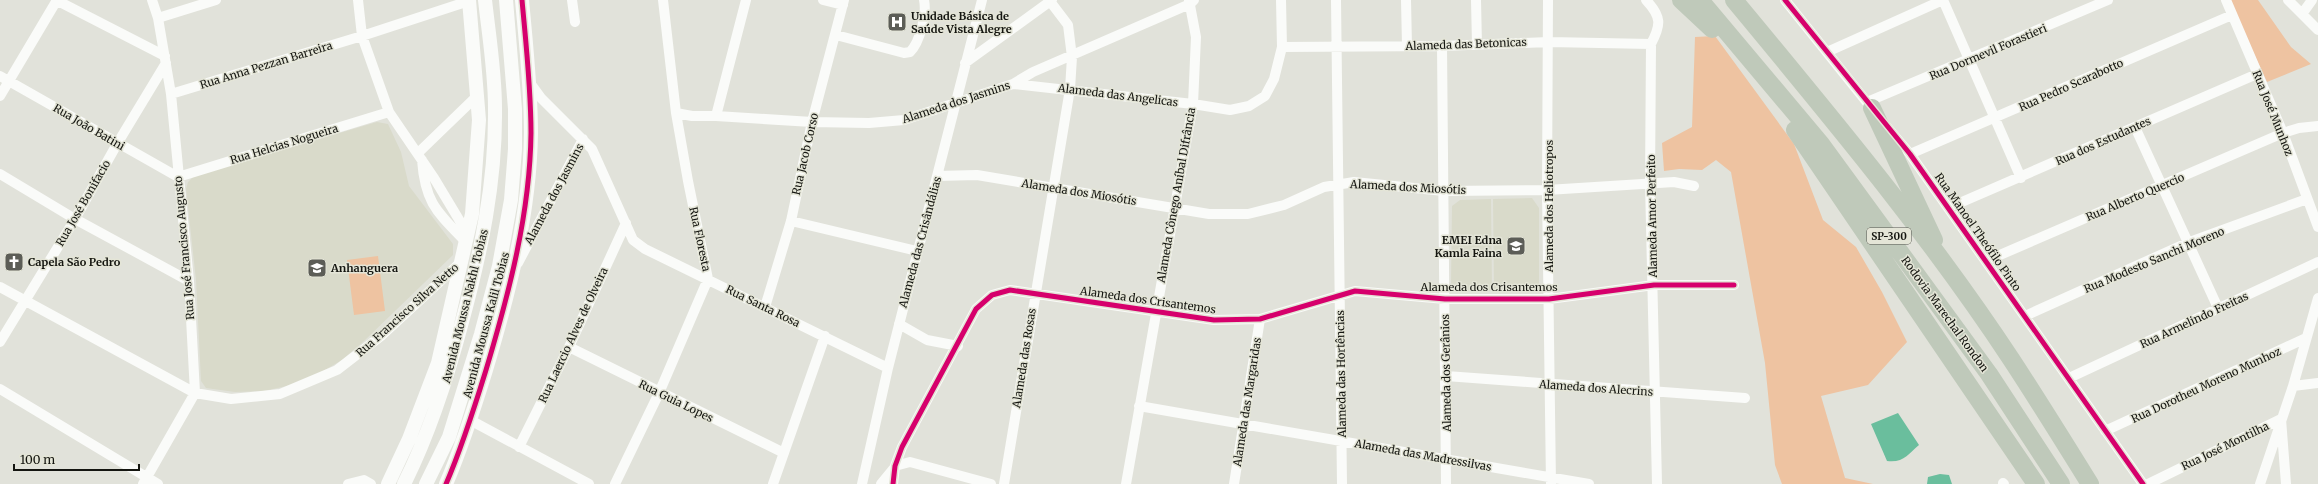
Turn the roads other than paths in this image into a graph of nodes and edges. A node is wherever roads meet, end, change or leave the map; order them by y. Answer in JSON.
{"nodes":[{"id":1,"x":57,"y":0,"type":"edge"},
{"id":2,"x":152,"y":0,"type":"edge"},
{"id":3,"x":216,"y":0,"type":"edge"},
{"id":4,"x":358,"y":0,"type":"edge"},
{"id":5,"x":469,"y":0,"type":"edge"},
{"id":6,"x":485,"y":0,"type":"edge"},
{"id":7,"x":506,"y":0,"type":"edge"},
{"id":8,"x":522,"y":0,"type":"edge"},
{"id":9,"x":572,"y":0,"type":"edge"},
{"id":10,"x":663,"y":0,"type":"edge"},
{"id":11,"x":746,"y":0,"type":"edge"},
{"id":12,"x":823,"y":0,"type":"edge"},
{"id":13,"x":924,"y":0,"type":"edge"},
{"id":14,"x":982,"y":0,"type":"edge"},
{"id":15,"x":1281,"y":0,"type":"edge"},
{"id":16,"x":1336,"y":0,"type":"edge"},
{"id":17,"x":1406,"y":0,"type":"edge"},
{"id":18,"x":1476,"y":0,"type":"edge"},
{"id":19,"x":1548,"y":0,"type":"edge"},
{"id":20,"x":1646,"y":0,"type":"edge"},
{"id":21,"x":1681,"y":0,"type":"edge"},
{"id":22,"x":1687,"y":0,"type":"edge"},
{"id":23,"x":1700,"y":0,"type":"edge"},
{"id":24,"x":1734,"y":0,"type":"edge"},
{"id":25,"x":1786,"y":0,"type":"edge"},
{"id":26,"x":1943,"y":0,"type":"edge"},
{"id":27,"x":2108,"y":0,"type":"edge"},
{"id":28,"x":2226,"y":0,"type":"edge"},
{"id":29,"x":2288,"y":0,"type":"edge"},
{"id":30,"x":2312,"y":0,"type":"edge"},
{"id":31,"x":1051,"y":1,"type":"edge"},
{"id":32,"x":1191,"y":1,"type":"edge"},
{"id":33,"x":843,"y":3,"type":"edge"},
{"id":34,"x":2232,"y":14,"type":"junction"},
{"id":35,"x":2302,"y":14,"type":"junction"},
{"id":36,"x":158,"y":18,"type":"junction"},
{"id":37,"x":575,"y":22,"type":"dead end"},
{"id":38,"x":2318,"y":30,"type":"edge"},
{"id":39,"x":1715,"y":32,"type":"junction"},
{"id":40,"x":836,"y":35,"type":"junction"},
{"id":41,"x":362,"y":36,"type":"junction"},
{"id":42,"x":490,"y":38,"type":"junction"},
{"id":43,"x":1549,"y":42,"type":"junction"},
{"id":44,"x":1651,"y":44,"type":"junction"},
{"id":45,"x":1477,"y":45,"type":"junction"},
{"id":46,"x":1338,"y":46,"type":"junction"},
{"id":47,"x":1407,"y":46,"type":"junction"},
{"id":48,"x":1442,"y":46,"type":"junction"},
{"id":49,"x":1282,"y":47,"type":"junction"},
{"id":50,"x":1827,"y":52,"type":"junction"},
{"id":51,"x":1072,"y":57,"type":"junction"},
{"id":52,"x":166,"y":59,"type":"junction"},
{"id":53,"x":1970,"y":60,"type":"junction"},
{"id":54,"x":965,"y":63,"type":"junction"},
{"id":55,"x":1033,"y":72,"type":"junction"},
{"id":56,"x":2257,"y":74,"type":"junction"},
{"id":57,"x":4,"y":79,"type":"edge"},
{"id":58,"x":530,"y":83,"type":"junction"},
{"id":59,"x":1012,"y":84,"type":"junction"},
{"id":60,"x":1036,"y":85,"type":"junction"},
{"id":61,"x":1070,"y":89,"type":"junction"},
{"id":62,"x":171,"y":94,"type":"junction"},
{"id":63,"x":478,"y":95,"type":"junction"},
{"id":64,"x":0,"y":96,"type":"edge"},
{"id":65,"x":955,"y":103,"type":"junction"},
{"id":66,"x":1193,"y":104,"type":"junction"},
{"id":67,"x":1869,"y":105,"type":"junction"},
{"id":68,"x":389,"y":112,"type":"junction"},
{"id":69,"x":676,"y":113,"type":"junction"},
{"id":70,"x":716,"y":116,"type":"junction"},
{"id":71,"x":1995,"y":118,"type":"junction"},
{"id":72,"x":812,"y":122,"type":"junction"},
{"id":73,"x":2318,"y":126,"type":"edge"},
{"id":74,"x":2135,"y":127,"type":"junction"},
{"id":75,"x":2283,"y":133,"type":"junction"},
{"id":76,"x":583,"y":140,"type":"junction"},
{"id":77,"x":117,"y":144,"type":"junction"},
{"id":78,"x":1910,"y":154,"type":"junction"},
{"id":79,"x":420,"y":156,"type":"junction"},
{"id":80,"x":0,"y":174,"type":"edge"},
{"id":81,"x":178,"y":176,"type":"junction"},
{"id":82,"x":937,"y":176,"type":"junction"},
{"id":83,"x":2021,"y":178,"type":"junction"},
{"id":84,"x":528,"y":179,"type":"junction"},
{"id":85,"x":1650,"y":183,"type":"junction"},
{"id":86,"x":1338,"y":185,"type":"junction"},
{"id":87,"x":1694,"y":186,"type":"dead end"},
{"id":88,"x":2162,"y":186,"type":"junction"},
{"id":89,"x":1054,"y":188,"type":"junction"},
{"id":90,"x":1547,"y":190,"type":"junction"},
{"id":91,"x":1444,"y":191,"type":"junction"},
{"id":92,"x":511,"y":200,"type":"junction"},
{"id":93,"x":2307,"y":200,"type":"junction"},
{"id":94,"x":1173,"y":208,"type":"junction"},
{"id":95,"x":1948,"y":208,"type":"junction"},
{"id":96,"x":75,"y":219,"type":"junction"},
{"id":97,"x":791,"y":221,"type":"junction"},
{"id":98,"x":626,"y":224,"type":"junction"},
{"id":99,"x":2318,"y":227,"type":"edge"},
{"id":100,"x":466,"y":237,"type":"junction"},
{"id":101,"x":2187,"y":244,"type":"junction"},
{"id":102,"x":917,"y":250,"type":"junction"},
{"id":103,"x":1986,"y":261,"type":"junction"},
{"id":104,"x":461,"y":262,"type":"junction"},
{"id":105,"x":2318,"y":262,"type":"edge"},
{"id":106,"x":1945,"y":266,"type":"junction"},
{"id":107,"x":514,"y":270,"type":"junction"},
{"id":108,"x":708,"y":279,"type":"junction"},
{"id":109,"x":188,"y":281,"type":"junction"},
{"id":110,"x":1654,"y":285,"type":"junction"},
{"id":111,"x":1734,"y":285,"type":"dead end"},
{"id":112,"x":0,"y":287,"type":"edge"},
{"id":113,"x":1035,"y":292,"type":"junction"},
{"id":114,"x":1340,"y":295,"type":"junction"},
{"id":115,"x":2318,"y":298,"type":"edge"},
{"id":116,"x":1445,"y":299,"type":"junction"},
{"id":117,"x":1550,"y":299,"type":"junction"},
{"id":118,"x":24,"y":302,"type":"junction"},
{"id":119,"x":765,"y":307,"type":"junction"},
{"id":120,"x":2218,"y":308,"type":"junction"},
{"id":121,"x":1156,"y":312,"type":"junction"},
{"id":122,"x":2025,"y":316,"type":"junction"},
{"id":123,"x":1260,"y":319,"type":"junction"},
{"id":124,"x":899,"y":324,"type":"junction"},
{"id":125,"x":825,"y":336,"type":"junction"},
{"id":126,"x":2306,"y":338,"type":"junction"},
{"id":127,"x":0,"y":342,"type":"edge"},
{"id":128,"x":958,"y":346,"type":"junction"},
{"id":129,"x":569,"y":348,"type":"junction"},
{"id":130,"x":438,"y":363,"type":"junction"},
{"id":131,"x":888,"y":368,"type":"junction"},
{"id":132,"x":1446,"y":376,"type":"junction"},
{"id":133,"x":2069,"y":378,"type":"junction"},
{"id":134,"x":2318,"y":383,"type":"edge"},
{"id":135,"x":1550,"y":385,"type":"junction"},
{"id":136,"x":2293,"y":386,"type":"junction"},
{"id":137,"x":0,"y":389,"type":"edge"},
{"id":138,"x":1655,"y":392,"type":"junction"},
{"id":139,"x":195,"y":393,"type":"junction"},
{"id":140,"x":659,"y":393,"type":"junction"},
{"id":141,"x":1745,"y":398,"type":"dead end"},
{"id":142,"x":1139,"y":406,"type":"junction"},
{"id":143,"x":2281,"y":419,"type":"junction"},
{"id":144,"x":470,"y":420,"type":"junction"},
{"id":145,"x":1244,"y":424,"type":"junction"},
{"id":146,"x":430,"y":427,"type":"junction"},
{"id":147,"x":2105,"y":431,"type":"junction"},
{"id":148,"x":1342,"y":441,"type":"junction"},
{"id":149,"x":519,"y":447,"type":"junction"},
{"id":150,"x":784,"y":453,"type":"junction"},
{"id":151,"x":1446,"y":460,"type":"junction"},
{"id":152,"x":895,"y":466,"type":"junction"},
{"id":153,"x":1551,"y":480,"type":"edge"},
{"id":154,"x":145,"y":481,"type":"edge"},
{"id":155,"x":158,"y":484,"type":"edge"},
{"id":156,"x":348,"y":484,"type":"edge"},
{"id":157,"x":371,"y":484,"type":"edge"},
{"id":158,"x":388,"y":484,"type":"edge"},
{"id":159,"x":404,"y":484,"type":"edge"},
{"id":160,"x":426,"y":484,"type":"edge"},
{"id":161,"x":446,"y":484,"type":"edge"},
{"id":162,"x":589,"y":484,"type":"edge"},
{"id":163,"x":615,"y":484,"type":"edge"},
{"id":164,"x":773,"y":484,"type":"edge"},
{"id":165,"x":862,"y":484,"type":"edge"},
{"id":166,"x":881,"y":484,"type":"edge"},
{"id":167,"x":893,"y":484,"type":"edge"},
{"id":168,"x":991,"y":484,"type":"edge"},
{"id":169,"x":1004,"y":484,"type":"edge"},
{"id":170,"x":1126,"y":484,"type":"edge"},
{"id":171,"x":1234,"y":484,"type":"edge"},
{"id":172,"x":1342,"y":484,"type":"edge"},
{"id":173,"x":1446,"y":484,"type":"edge"},
{"id":174,"x":1589,"y":484,"type":"edge"},
{"id":175,"x":1657,"y":484,"type":"edge"},
{"id":176,"x":2036,"y":484,"type":"edge"},
{"id":177,"x":2061,"y":484,"type":"edge"},
{"id":178,"x":2090,"y":484,"type":"edge"},
{"id":179,"x":2144,"y":484,"type":"edge"},
{"id":180,"x":2148,"y":484,"type":"edge"},
{"id":181,"x":2260,"y":484,"type":"edge"},
{"id":182,"x":2286,"y":484,"type":"edge"}],
"edges":[{"from":1,"to":52,"type":"street"},
{"from":1,"to":57,"type":"street"},
{"from":2,"to":36,"type":"street","name":"Rua José Francisco Augusto"},
{"from":3,"to":36,"type":"street"},
{"from":4,"to":41,"type":"street"},
{"from":5,"to":41,"type":"street","name":"Rua Anna Pezzan Barreira"},
{"from":5,"to":63,"type":"main road"},
{"from":6,"to":42,"type":"main road","name":"Avenida Moussa Nakhl Tobias"},
{"from":7,"to":92,"type":"main road","name":"Avenida Moussa Nakhl Tobias"},
{"from":8,"to":58,"type":"main road","name":"Avenida Moussa Kalil Tobias"},
{"from":9,"to":37,"type":"street"},
{"from":10,"to":69,"type":"street","name":"Rua Floresta"},
{"from":11,"to":70,"type":"street"},
{"from":12,"to":33,"type":"street"},
{"from":13,"to":40,"type":"street"},
{"from":14,"to":54,"type":"street","name":"Alameda das Crisândálias"},
{"from":15,"to":49,"type":"street","name":"Alameda das Angelicas"},
{"from":16,"to":46,"type":"street","name":"Alameda das Hortências"},
{"from":17,"to":47,"type":"street"},
{"from":18,"to":45,"type":"street"},
{"from":19,"to":43,"type":"street","name":"Alameda dos Heliotropos"},
{"from":20,"to":44,"type":"street"},
{"from":21,"to":39,"type":"highway"},
{"from":22,"to":39,"type":"highway"},
{"from":23,"to":177,"type":"highway","name":"Rodovia Marechal Rondon","number":"SP-300"},
{"from":24,"to":106,"type":"highway","number":"SP-300"},
{"from":25,"to":50,"type":"street","name":"Rua Manoel Theófilo Pinto"},
{"from":26,"to":50,"type":"street"},
{"from":26,"to":53,"type":"street"},
{"from":27,"to":53,"type":"street","name":"Rua Dormevil Forastieri"},
{"from":28,"to":34,"type":"street","name":"Rua José Munhoz"},
{"from":29,"to":35,"type":"street"},
{"from":30,"to":35,"type":"street"},
{"from":31,"to":51,"type":"street","name":"Alameda das Rosas"},
{"from":31,"to":54,"type":"street"},
{"from":32,"to":51,"type":"street","name":"Alameda dos Jasmins"},
{"from":32,"to":66,"type":"street","name":"Alameda Cônego Aníbal Difrância"},
{"from":33,"to":40,"type":"street","name":"Rua Jacob Corso"},
{"from":34,"to":56,"type":"street","name":"Rua José Munhoz"},
{"from":34,"to":71,"type":"street","name":"Rua Pedro Scarabotto"},
{"from":35,"to":38,"type":"street"},
{"from":36,"to":52,"type":"street","name":"Rua José Francisco Augusto"},
{"from":39,"to":176,"type":"highway"},
{"from":40,"to":72,"type":"street","name":"Rua Jacob Corso"},
{"from":41,"to":62,"type":"street","name":"Rua Anna Pezzan Barreira"},
{"from":41,"to":68,"type":"street"},
{"from":42,"to":63,"type":"main road"},
{"from":42,"to":146,"type":"main road","name":"Avenida Moussa Nakhl Tobias"},
{"from":43,"to":44,"type":"street","name":"Alameda das Betonicas"},
{"from":43,"to":45,"type":"street","name":"Alameda das Betonicas"},
{"from":43,"to":90,"type":"street","name":"Alameda dos Heliotropos"},
{"from":44,"to":85,"type":"street","name":"Alameda Amor Perfeito"},
{"from":45,"to":48,"type":"street","name":"Alameda das Betonicas"},
{"from":46,"to":47,"type":"street","name":"Alameda das Betonicas"},
{"from":46,"to":49,"type":"street","name":"Alameda das Betonicas"},
{"from":46,"to":86,"type":"street","name":"Alameda das Hortências"},
{"from":47,"to":48,"type":"street","name":"Alameda das Betonicas"},
{"from":48,"to":91,"type":"street","name":"Alameda dos Gerânios"},
{"from":49,"to":66,"type":"street","name":"Alameda das Angelicas"},
{"from":50,"to":67,"type":"street","name":"Rua Manoel Theófilo Pinto"},
{"from":51,"to":55,"type":"street","name":"Alameda dos Jasmins"},
{"from":51,"to":61,"type":"street","name":"Alameda das Rosas"},
{"from":52,"to":62,"type":"street","name":"Rua José Francisco Augusto"},
{"from":52,"to":77,"type":"street","name":"Rua José Bonifacio"},
{"from":53,"to":67,"type":"street","name":"Rua Dormevil Forastieri"},
{"from":53,"to":71,"type":"street"},
{"from":54,"to":65,"type":"street","name":"Alameda das Crisândálias"},
{"from":55,"to":59,"type":"street","name":"Alameda dos Jasmins"},
{"from":55,"to":60,"type":"street"},
{"from":56,"to":74,"type":"street","name":"Rua dos Estudantes"},
{"from":56,"to":75,"type":"street","name":"Rua José Munhoz"},
{"from":57,"to":64,"type":"street"},
{"from":57,"to":77,"type":"street","name":"Rua João Batini"},
{"from":58,"to":76,"type":"street","name":"Rua Santa Rosa"},
{"from":58,"to":84,"type":"main road","name":"Avenida Moussa Kalil Tobias"},
{"from":59,"to":60,"type":"street","name":"Alameda das Angelicas"},
{"from":59,"to":65,"type":"street","name":"Alameda dos Jasmins"},
{"from":60,"to":61,"type":"street","name":"Alameda das Angelicas"},
{"from":61,"to":66,"type":"street","name":"Alameda das Angelicas"},
{"from":61,"to":89,"type":"street","name":"Alameda das Rosas"},
{"from":62,"to":81,"type":"street","name":"Rua José Francisco Augusto"},
{"from":63,"to":79,"type":"street"},
{"from":63,"to":100,"type":"main road"},
{"from":65,"to":72,"type":"street","name":"Alameda dos Jasmins"},
{"from":65,"to":82,"type":"street","name":"Alameda das Crisândálias"},
{"from":66,"to":94,"type":"street","name":"Alameda Cônego Aníbal Difrância"},
{"from":67,"to":78,"type":"street","name":"Rua Manoel Theófilo Pinto"},
{"from":67,"to":106,"type":"highway","number":"SP-300"},
{"from":68,"to":79,"type":"street"},
{"from":68,"to":81,"type":"street","name":"Rua Helcias Nogueira"},
{"from":69,"to":70,"type":"street","name":"Alameda dos Jasmins"},
{"from":69,"to":108,"type":"street","name":"Rua Floresta"},
{"from":70,"to":72,"type":"street","name":"Alameda dos Jasmins"},
{"from":71,"to":78,"type":"street","name":"Rua Pedro Scarabotto"},
{"from":71,"to":83,"type":"street"},
{"from":72,"to":97,"type":"street","name":"Rua Jacob Corso"},
{"from":73,"to":75,"type":"street","name":"Rua Alberto Quercio"},
{"from":74,"to":83,"type":"street","name":"Rua dos Estudantes"},
{"from":74,"to":88,"type":"street"},
{"from":75,"to":88,"type":"street","name":"Rua Alberto Quercio"},
{"from":75,"to":93,"type":"street","name":"Rua José Munhoz"},
{"from":76,"to":98,"type":"street","name":"Rua Santa Rosa"},
{"from":76,"to":107,"type":"street","name":"Alameda dos Jasmins"},
{"from":77,"to":81,"type":"street","name":"Rua João Batini"},
{"from":77,"to":96,"type":"street","name":"Rua José Bonifacio"},
{"from":78,"to":95,"type":"street","name":"Rua Manoel Theófilo Pinto"},
{"from":79,"to":100,"type":"street"},
{"from":79,"to":100,"type":"street"},
{"from":80,"to":96,"type":"street"},
{"from":81,"to":109,"type":"street","name":"Rua José Francisco Augusto"},
{"from":82,"to":89,"type":"street","name":"Alameda dos Miosótis"},
{"from":82,"to":102,"type":"street","name":"Alameda das Crisândálias"},
{"from":83,"to":95,"type":"street","name":"Rua dos Estudantes"},
{"from":84,"to":92,"type":"main road"},
{"from":84,"to":107,"type":"main road","name":"Avenida Moussa Kalil Tobias"},
{"from":85,"to":87,"type":"street","name":"Alameda dos Miosótis"},
{"from":85,"to":90,"type":"street","name":"Alameda dos Miosótis"},
{"from":85,"to":110,"type":"street","name":"Alameda Amor Perfeito"},
{"from":86,"to":91,"type":"street","name":"Alameda dos Miosótis"},
{"from":86,"to":94,"type":"street","name":"Alameda dos Miosótis"},
{"from":86,"to":114,"type":"street","name":"Alameda das Hortências"},
{"from":88,"to":101,"type":"street"},
{"from":88,"to":103,"type":"street","name":"Rua Alberto Quercio"},
{"from":89,"to":94,"type":"street","name":"Alameda dos Miosótis"},
{"from":89,"to":113,"type":"street","name":"Alameda das Rosas"},
{"from":90,"to":91,"type":"street","name":"Alameda dos Miosótis"},
{"from":90,"to":117,"type":"street","name":"Alameda dos Heliotropos"},
{"from":91,"to":116,"type":"street","name":"Alameda dos Gerânios"},
{"from":92,"to":160,"type":"main road","name":"Avenida Moussa Nakhl Tobias"},
{"from":93,"to":99,"type":"street","name":"Rua José Munhoz"},
{"from":93,"to":101,"type":"street","name":"Rua Modesto Sanchi Moreno"},
{"from":94,"to":121,"type":"street","name":"Alameda Cônego Aníbal Difrância"},
{"from":95,"to":103,"type":"street","name":"Rua Manoel Theófilo Pinto"},
{"from":96,"to":109,"type":"street"},
{"from":96,"to":118,"type":"street","name":"Rua José Bonifacio"},
{"from":97,"to":102,"type":"street"},
{"from":97,"to":119,"type":"street","name":"Rua Jacob Corso"},
{"from":98,"to":108,"type":"street","name":"Rua Santa Rosa"},
{"from":98,"to":129,"type":"street","name":"Rua Laercio Alves de Olveira"},
{"from":100,"to":104,"type":"main road"},
{"from":101,"to":120,"type":"street"},
{"from":101,"to":122,"type":"street","name":"Rua Modesto Sanchi Moreno"},
{"from":102,"to":124,"type":"street","name":"Alameda das Crisândálias"},
{"from":103,"to":122,"type":"street","name":"Rua Manoel Theófilo Pinto"},
{"from":104,"to":130,"type":"main road"},
{"from":104,"to":139,"type":"street","name":"Rua Francisco Silva Netto"},
{"from":105,"to":120,"type":"street","name":"Rua Armelindo Freitas"},
{"from":106,"to":178,"type":"highway","number":"SP-300"},
{"from":107,"to":144,"type":"main road","name":"Avenida Moussa Kalil Tobias"},
{"from":108,"to":119,"type":"street","name":"Rua Santa Rosa"},
{"from":108,"to":140,"type":"street","name":"Rua Floresta"},
{"from":109,"to":139,"type":"street","name":"Rua José Francisco Augusto"},
{"from":110,"to":111,"type":"street","name":"Alameda dos Crisantemos"},
{"from":110,"to":117,"type":"street","name":"Alameda dos Crisantemos"},
{"from":110,"to":138,"type":"street","name":"Alameda Amor Perfeito"},
{"from":112,"to":118,"type":"street","name":"Rua Francisco Silva Netto"},
{"from":113,"to":121,"type":"street","name":"Alameda dos Crisantemos"},
{"from":113,"to":128,"type":"street","name":"Alameda dos Crisantemos"},
{"from":113,"to":169,"type":"street","name":"Alameda das Rosas"},
{"from":114,"to":116,"type":"street","name":"Alameda dos Crisantemos"},
{"from":114,"to":123,"type":"street","name":"Alameda dos Crisantemos"},
{"from":114,"to":148,"type":"street","name":"Alameda das Hortências"},
{"from":115,"to":126,"type":"street"},
{"from":116,"to":117,"type":"street","name":"Alameda dos Crisantemos"},
{"from":116,"to":132,"type":"street","name":"Alameda dos Gerânios"},
{"from":117,"to":135,"type":"street","name":"Alameda dos Heliotropos"},
{"from":118,"to":127,"type":"street","name":"Rua José Bonifacio"},
{"from":118,"to":139,"type":"street","name":"Rua Francisco Silva Netto"},
{"from":119,"to":125,"type":"street","name":"Rua Santa Rosa"},
{"from":120,"to":133,"type":"street","name":"Rua Armelindo Freitas"},
{"from":121,"to":123,"type":"street","name":"Alameda dos Crisantemos"},
{"from":121,"to":142,"type":"street","name":"Alameda Cônego Aníbal Difrância"},
{"from":122,"to":133,"type":"street","name":"Rua Manoel Theófilo Pinto"},
{"from":123,"to":145,"type":"street","name":"Alameda das Margaridas"},
{"from":124,"to":128,"type":"street"},
{"from":124,"to":131,"type":"street","name":"Alameda das Crisândálias"},
{"from":125,"to":131,"type":"street","name":"Rua Santa Rosa"},
{"from":125,"to":150,"type":"street"},
{"from":126,"to":136,"type":"street"},
{"from":126,"to":147,"type":"street","name":"Rua Dorotheu Moreno Munhoz"},
{"from":128,"to":152,"type":"street","name":"Alameda dos Crisantemos"},
{"from":129,"to":140,"type":"street","name":"Rua Guia Lopes"},
{"from":129,"to":149,"type":"street","name":"Rua Laercio Alves de Olveira"},
{"from":130,"to":146,"type":"main road"},
{"from":130,"to":158,"type":"main road"},
{"from":131,"to":165,"type":"street","name":"Alameda das Crisândálias"},
{"from":132,"to":135,"type":"street","name":"Alameda dos Alecrins"},
{"from":132,"to":151,"type":"street","name":"Alameda dos Gerânios"},
{"from":133,"to":147,"type":"street","name":"Rua Manoel Theófilo Pinto"},
{"from":134,"to":136,"type":"street"},
{"from":135,"to":138,"type":"street","name":"Alameda dos Alecrins"},
{"from":135,"to":153,"type":"street","name":"Alameda dos Heliotropos"},
{"from":136,"to":143,"type":"street"},
{"from":137,"to":154,"type":"street"},
{"from":138,"to":141,"type":"street","name":"Alameda dos Alecrins"},
{"from":138,"to":175,"type":"street","name":"Alameda Amor Perfeito"},
{"from":139,"to":154,"type":"street"},
{"from":140,"to":150,"type":"street","name":"Rua Guia Lopes"},
{"from":140,"to":163,"type":"street","name":"Rua Floresta"},
{"from":142,"to":145,"type":"street","name":"Alameda das Madressilvas"},
{"from":142,"to":170,"type":"street","name":"Alameda Cônego Aníbal Difrância"},
{"from":143,"to":180,"type":"street","name":"Rua José Montilha"},
{"from":143,"to":181,"type":"street"},
{"from":143,"to":182,"type":"street"},
{"from":144,"to":149,"type":"street"},
{"from":144,"to":161,"type":"main road","name":"Avenida Moussa Kalil Tobias"},
{"from":145,"to":148,"type":"street","name":"Alameda das Madressilvas"},
{"from":145,"to":171,"type":"street","name":"Alameda das Margaridas"},
{"from":146,"to":159,"type":"main road","name":"Avenida Moussa Nakhl Tobias"},
{"from":147,"to":179,"type":"street","name":"Rua Manoel Theófilo Pinto"},
{"from":148,"to":151,"type":"street","name":"Alameda das Madressilvas"},
{"from":148,"to":172,"type":"street","name":"Alameda das Hortências"},
{"from":149,"to":162,"type":"street"},
{"from":150,"to":164,"type":"street"},
{"from":151,"to":153,"type":"street","name":"Alameda das Madressilvas"},
{"from":151,"to":173,"type":"street","name":"Alameda dos Gerânios"},
{"from":152,"to":166,"type":"street"},
{"from":152,"to":167,"type":"street"},
{"from":152,"to":168,"type":"street"},
{"from":153,"to":174,"type":"street","name":"Alameda das Madressilvas"},
{"from":154,"to":155,"type":"street"},
{"from":156,"to":157,"type":"street"}]}
